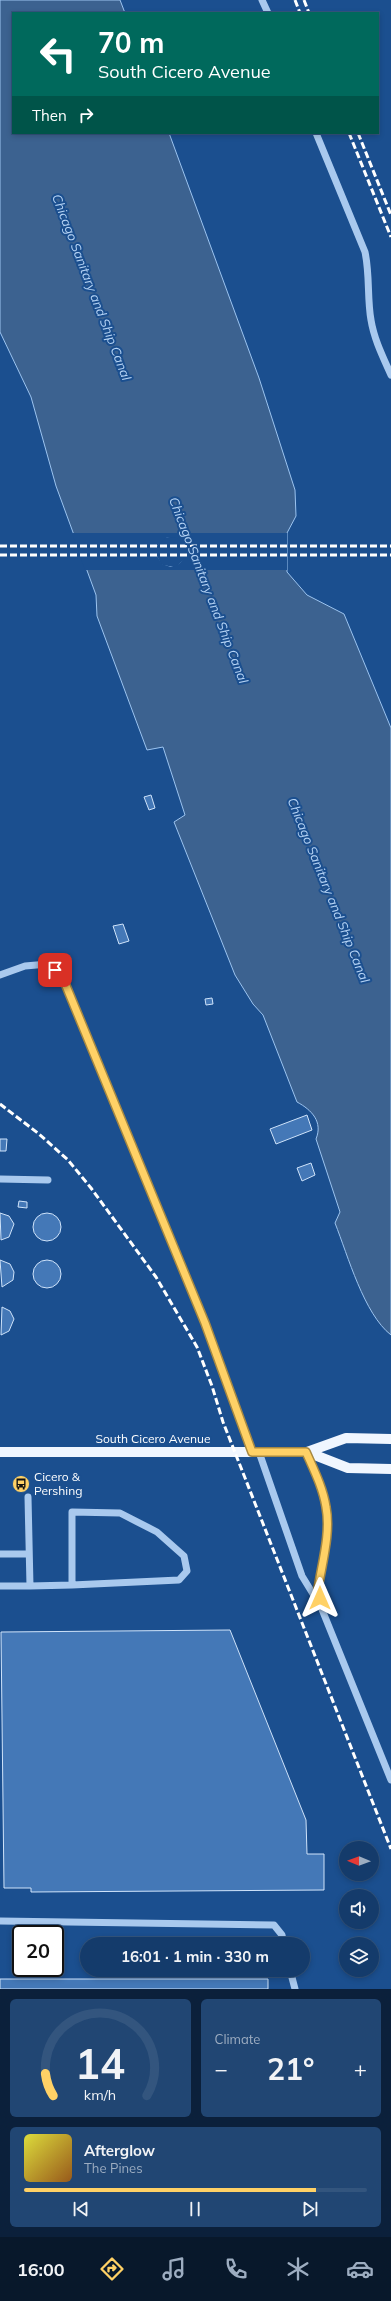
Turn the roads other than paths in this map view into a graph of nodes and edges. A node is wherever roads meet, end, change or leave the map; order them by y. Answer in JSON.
{"nodes":[{"id":1,"x":262,"y":0,"type":"edge"},
{"id":2,"x":268,"y":12,"type":"edge"},
{"id":3,"x":316,"y":134,"type":"edge"},
{"id":4,"x":391,"y":375,"type":"edge"},
{"id":5,"x":0,"y":975,"type":"edge"},
{"id":6,"x":0,"y":1179,"type":"edge"},
{"id":7,"x":48,"y":1180,"type":"dead end"},
{"id":8,"x":391,"y":1439,"type":"edge"},
{"id":9,"x":0,"y":1452,"type":"edge"},
{"id":10,"x":256,"y":1452,"type":"junction"},
{"id":11,"x":306,"y":1452,"type":"junction"},
{"id":12,"x":391,"y":1469,"type":"edge"},
{"id":13,"x":28,"y":1497,"type":"dead end"},
{"id":14,"x":0,"y":1554,"type":"edge"},
{"id":15,"x":29,"y":1554,"type":"junction"},
{"id":16,"x":72,"y":1585,"type":"junction"},
{"id":17,"x":0,"y":1586,"type":"edge"},
{"id":18,"x":30,"y":1586,"type":"junction"},
{"id":19,"x":321,"y":1607,"type":"junction"},
{"id":20,"x":391,"y":1780,"type":"edge"},
{"id":21,"x":0,"y":1921,"type":"edge"},
{"id":22,"x":282,"y":1937,"type":"edge"},
{"id":23,"x":292,"y":1977,"type":"edge"},
{"id":24,"x":295,"y":1989,"type":"edge"}],
"edges":[{"from":1,"to":2,"type":"lane"},
{"from":3,"to":4,"type":"lane"},
{"from":5,"to":10,"type":"lane"},
{"from":6,"to":7,"type":"lane"},
{"from":8,"to":11,"type":"main road","name":"South Cicero Avenue"},
{"from":9,"to":10,"type":"main road","name":"South Cicero Avenue"},
{"from":10,"to":11,"type":"main road","name":"South Cicero Avenue"},
{"from":10,"to":19,"type":"lane"},
{"from":11,"to":12,"type":"main road","name":"South Cicero Avenue"},
{"from":11,"to":19,"type":"lane"},
{"from":13,"to":15,"type":"lane"},
{"from":14,"to":15,"type":"lane"},
{"from":15,"to":18,"type":"lane"},
{"from":16,"to":16,"type":"lane"},
{"from":16,"to":18,"type":"lane"},
{"from":17,"to":18,"type":"lane"},
{"from":19,"to":20,"type":"lane"},
{"from":21,"to":22,"type":"lane"},
{"from":23,"to":24,"type":"lane"}]}
